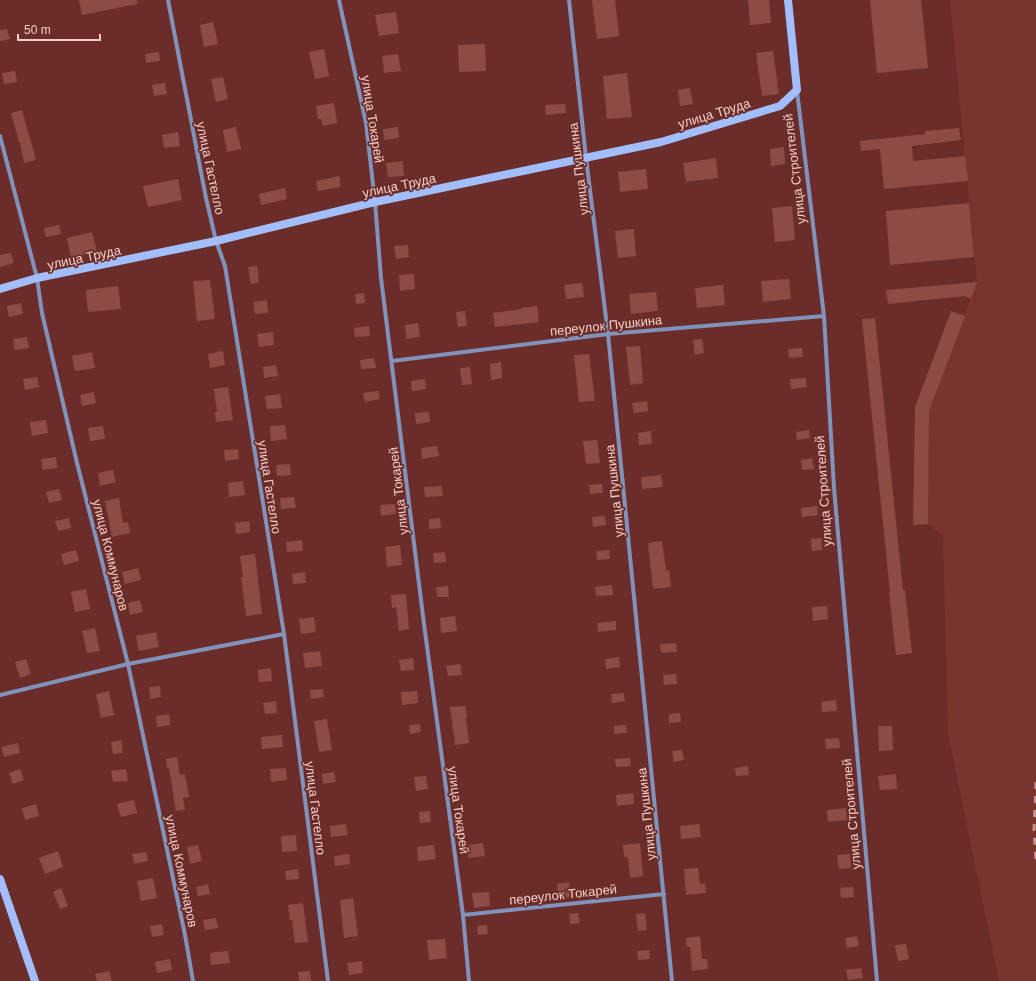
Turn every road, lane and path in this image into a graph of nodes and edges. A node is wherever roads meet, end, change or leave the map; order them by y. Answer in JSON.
{"nodes":[{"id":1,"x":168,"y":0,"type":"edge"},
{"id":2,"x":339,"y":0,"type":"edge"},
{"id":3,"x":569,"y":0,"type":"edge"},
{"id":4,"x":788,"y":0,"type":"edge"},
{"id":5,"x":797,"y":90,"type":"junction"},
{"id":6,"x":0,"y":136,"type":"edge"},
{"id":7,"x":586,"y":158,"type":"junction"},
{"id":8,"x":375,"y":202,"type":"junction"},
{"id":9,"x":216,"y":242,"type":"junction"},
{"id":10,"x":38,"y":278,"type":"junction"},
{"id":11,"x":0,"y":289,"type":"edge"},
{"id":12,"x":824,"y":316,"type":"junction"},
{"id":13,"x":608,"y":334,"type":"junction"},
{"id":14,"x":392,"y":361,"type":"junction"},
{"id":15,"x":284,"y":634,"type":"junction"},
{"id":16,"x":128,"y":664,"type":"junction"},
{"id":17,"x":0,"y":695,"type":"edge"},
{"id":18,"x":0,"y":878,"type":"edge"},
{"id":19,"x":664,"y":894,"type":"junction"},
{"id":20,"x":463,"y":915,"type":"junction"},
{"id":21,"x":34,"y":981,"type":"edge"},
{"id":22,"x":193,"y":981,"type":"edge"},
{"id":23,"x":328,"y":981,"type":"edge"},
{"id":24,"x":469,"y":981,"type":"edge"},
{"id":25,"x":672,"y":981,"type":"edge"},
{"id":26,"x":877,"y":981,"type":"edge"}],
"edges":[{"from":1,"to":9,"type":"street","name":"улица Гастелло"},
{"from":2,"to":8,"type":"street","name":"улица Токарей"},
{"from":3,"to":7,"type":"street","name":"улица Пушкина"},
{"from":4,"to":5,"type":"street","name":"улица Строителей"},
{"from":5,"to":7,"type":"street","name":"улица Труда"},
{"from":5,"to":12,"type":"street","name":"улица Строителей"},
{"from":6,"to":10,"type":"street","name":"улица Коммунаров"},
{"from":7,"to":8,"type":"street","name":"улица Труда"},
{"from":7,"to":13,"type":"street","name":"улица Пушкина"},
{"from":8,"to":9,"type":"street","name":"улица Труда"},
{"from":8,"to":14,"type":"street","name":"улица Токарей"},
{"from":9,"to":10,"type":"street","name":"улица Труда"},
{"from":9,"to":15,"type":"street","name":"улица Гастелло"},
{"from":10,"to":11,"type":"street","name":"улица Труда"},
{"from":10,"to":16,"type":"street","name":"улица Коммунаров"},
{"from":12,"to":13,"type":"street","name":"переулок Пушкина"},
{"from":12,"to":26,"type":"street","name":"улица Строителей"},
{"from":13,"to":14,"type":"street","name":"переулок Пушкина"},
{"from":13,"to":19,"type":"street","name":"улица Пушкина"},
{"from":14,"to":20,"type":"street","name":"улица Токарей"},
{"from":15,"to":16,"type":"street"},
{"from":15,"to":23,"type":"street","name":"улица Гастелло"},
{"from":16,"to":17,"type":"street"},
{"from":16,"to":22,"type":"street","name":"улица Коммунаров"},
{"from":18,"to":21,"type":"street"},
{"from":19,"to":20,"type":"street","name":"переулок Токарей"},
{"from":19,"to":25,"type":"street","name":"улица Пушкина"},
{"from":20,"to":24,"type":"street","name":"улица Токарей"}]}
